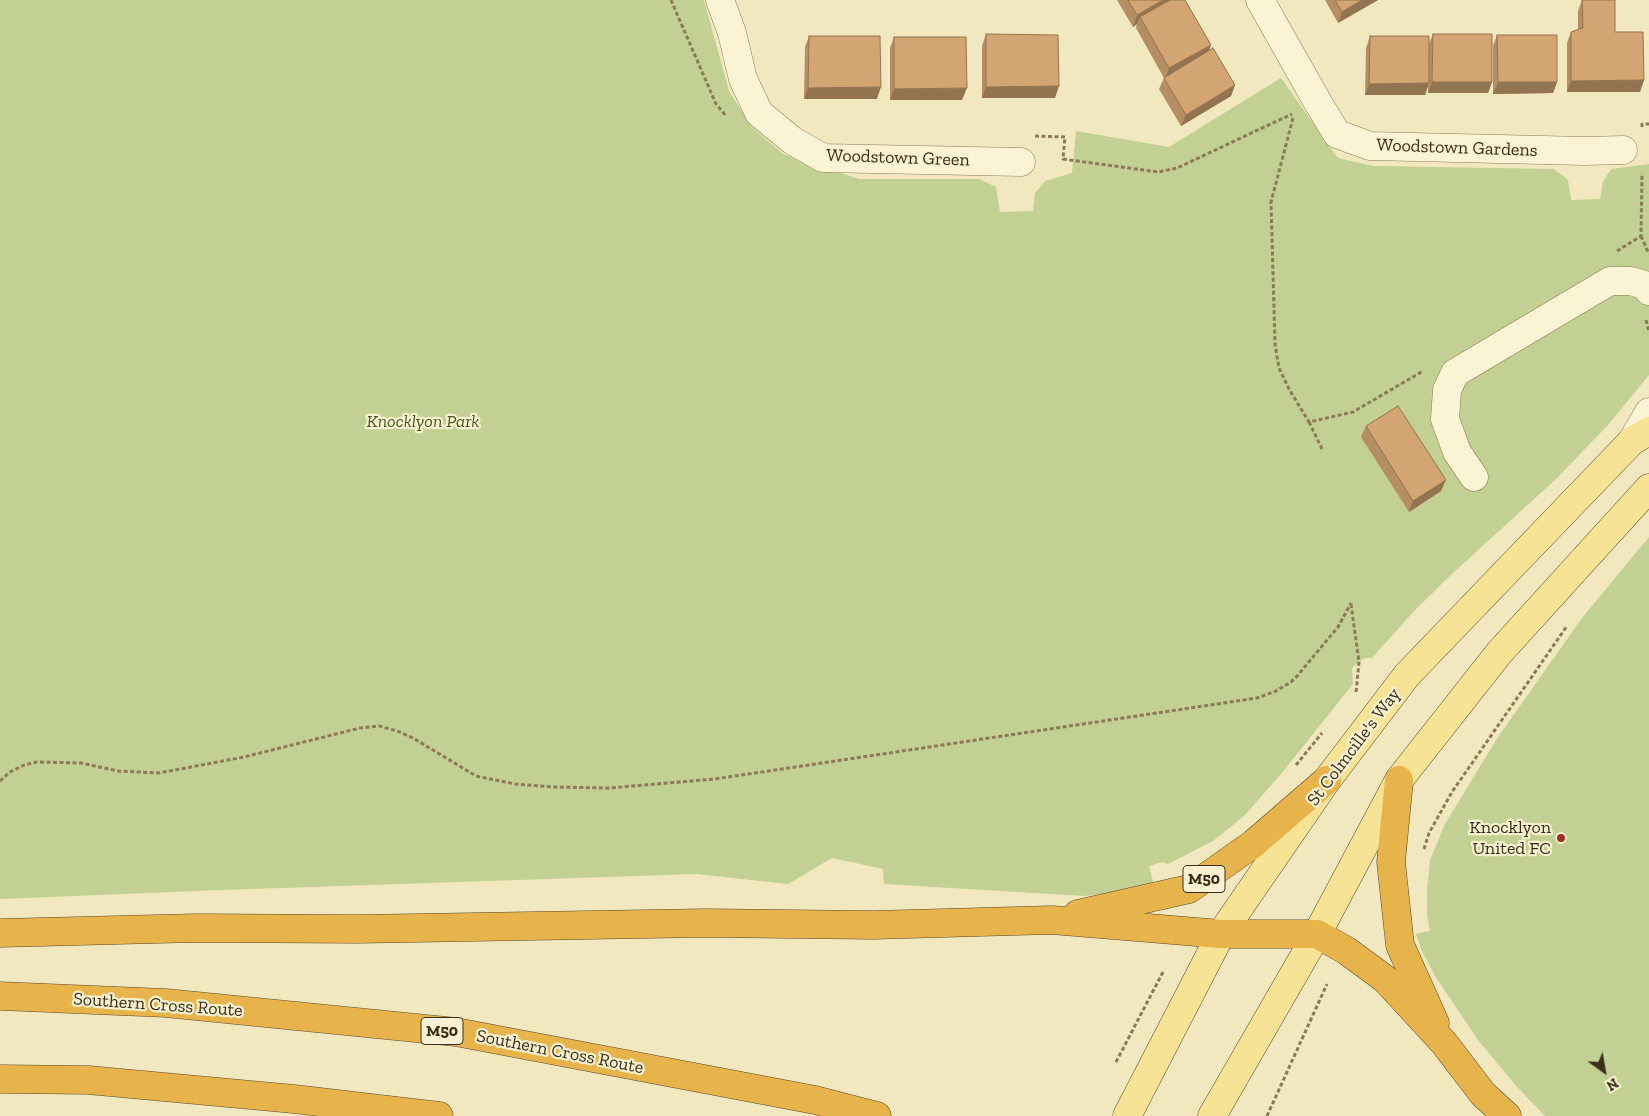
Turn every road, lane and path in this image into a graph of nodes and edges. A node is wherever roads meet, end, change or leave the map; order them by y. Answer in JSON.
{"nodes":[{"id":1,"x":720,"y":0,"type":"edge"},
{"id":2,"x":1260,"y":0,"type":"edge"},
{"id":3,"x":1028,"y":135,"type":"dead end"},
{"id":4,"x":1623,"y":150,"type":"dead end"},
{"id":5,"x":1021,"y":162,"type":"dead end"},
{"id":6,"x":1642,"y":236,"type":"dead end"},
{"id":7,"x":1649,"y":254,"type":"edge"},
{"id":8,"x":1649,"y":290,"type":"edge"},
{"id":9,"x":1289,"y":389,"type":"dead end"},
{"id":10,"x":1649,"y":412,"type":"edge"},
{"id":11,"x":1309,"y":422,"type":"dead end"},
{"id":12,"x":1640,"y":436,"type":"edge"},
{"id":13,"x":1323,"y":451,"type":"dead end"},
{"id":14,"x":1474,"y":477,"type":"dead end"},
{"id":15,"x":1649,"y":488,"type":"edge"},
{"id":16,"x":1572,"y":620,"type":"dead end"},
{"id":17,"x":1356,"y":692,"type":"dead end"},
{"id":18,"x":1327,"y":780,"type":"junction"},
{"id":19,"x":1399,"y":780,"type":"junction"},
{"id":20,"x":0,"y":781,"type":"edge"},
{"id":21,"x":1423,"y":851,"type":"dead end"},
{"id":22,"x":1052,"y":920,"type":"junction"},
{"id":23,"x":0,"y":933,"type":"edge"},
{"id":24,"x":1220,"y":934,"type":"junction"},
{"id":25,"x":1317,"y":934,"type":"junction"},
{"id":26,"x":1163,"y":972,"type":"dead end"},
{"id":27,"x":1327,"y":984,"type":"dead end"},
{"id":28,"x":0,"y":996,"type":"edge"},
{"id":29,"x":1444,"y":1043,"type":"junction"},
{"id":30,"x":1116,"y":1062,"type":"dead end"},
{"id":31,"x":0,"y":1079,"type":"edge"},
{"id":32,"x":1215,"y":1110,"type":"edge"},
{"id":33,"x":438,"y":1116,"type":"edge"},
{"id":34,"x":877,"y":1116,"type":"edge"},
{"id":35,"x":1127,"y":1116,"type":"edge"},
{"id":36,"x":1267,"y":1116,"type":"edge"},
{"id":37,"x":1507,"y":1116,"type":"edge"}],
"edges":[{"from":1,"to":5,"type":"street","name":"Woodstown Green"},
{"from":2,"to":4,"type":"street","name":"Woodstown Gardens"},
{"from":3,"to":9,"type":"path"},
{"from":6,"to":7,"type":"path"},
{"from":8,"to":14,"type":"street"},
{"from":10,"to":12,"type":"street"},
{"from":11,"to":13,"type":"path"},
{"from":12,"to":18,"type":"main road","name":"St Colmcille's Way"},
{"from":15,"to":19,"type":"main road"},
{"from":16,"to":21,"type":"path"},
{"from":17,"to":20,"type":"path"},
{"from":18,"to":22,"type":"highway","number":"M50"},
{"from":18,"to":24,"type":"main road","name":"St Colmcille's Way"},
{"from":19,"to":25,"type":"main road"},
{"from":19,"to":29,"type":"highway","number":"M50"},
{"from":22,"to":23,"type":"highway","number":"M50"},
{"from":22,"to":24,"type":"highway","number":"M50"},
{"from":24,"to":25,"type":"highway","number":"M50"},
{"from":24,"to":35,"type":"main road","name":"St Colmcille's Way"},
{"from":25,"to":29,"type":"highway","number":"M50"},
{"from":25,"to":32,"type":"main road"},
{"from":26,"to":30,"type":"path"},
{"from":27,"to":36,"type":"path"},
{"from":28,"to":34,"type":"highway","name":"Southern Cross Route","number":"M50"},
{"from":29,"to":37,"type":"highway","number":"M50"},
{"from":31,"to":33,"type":"highway"}]}
